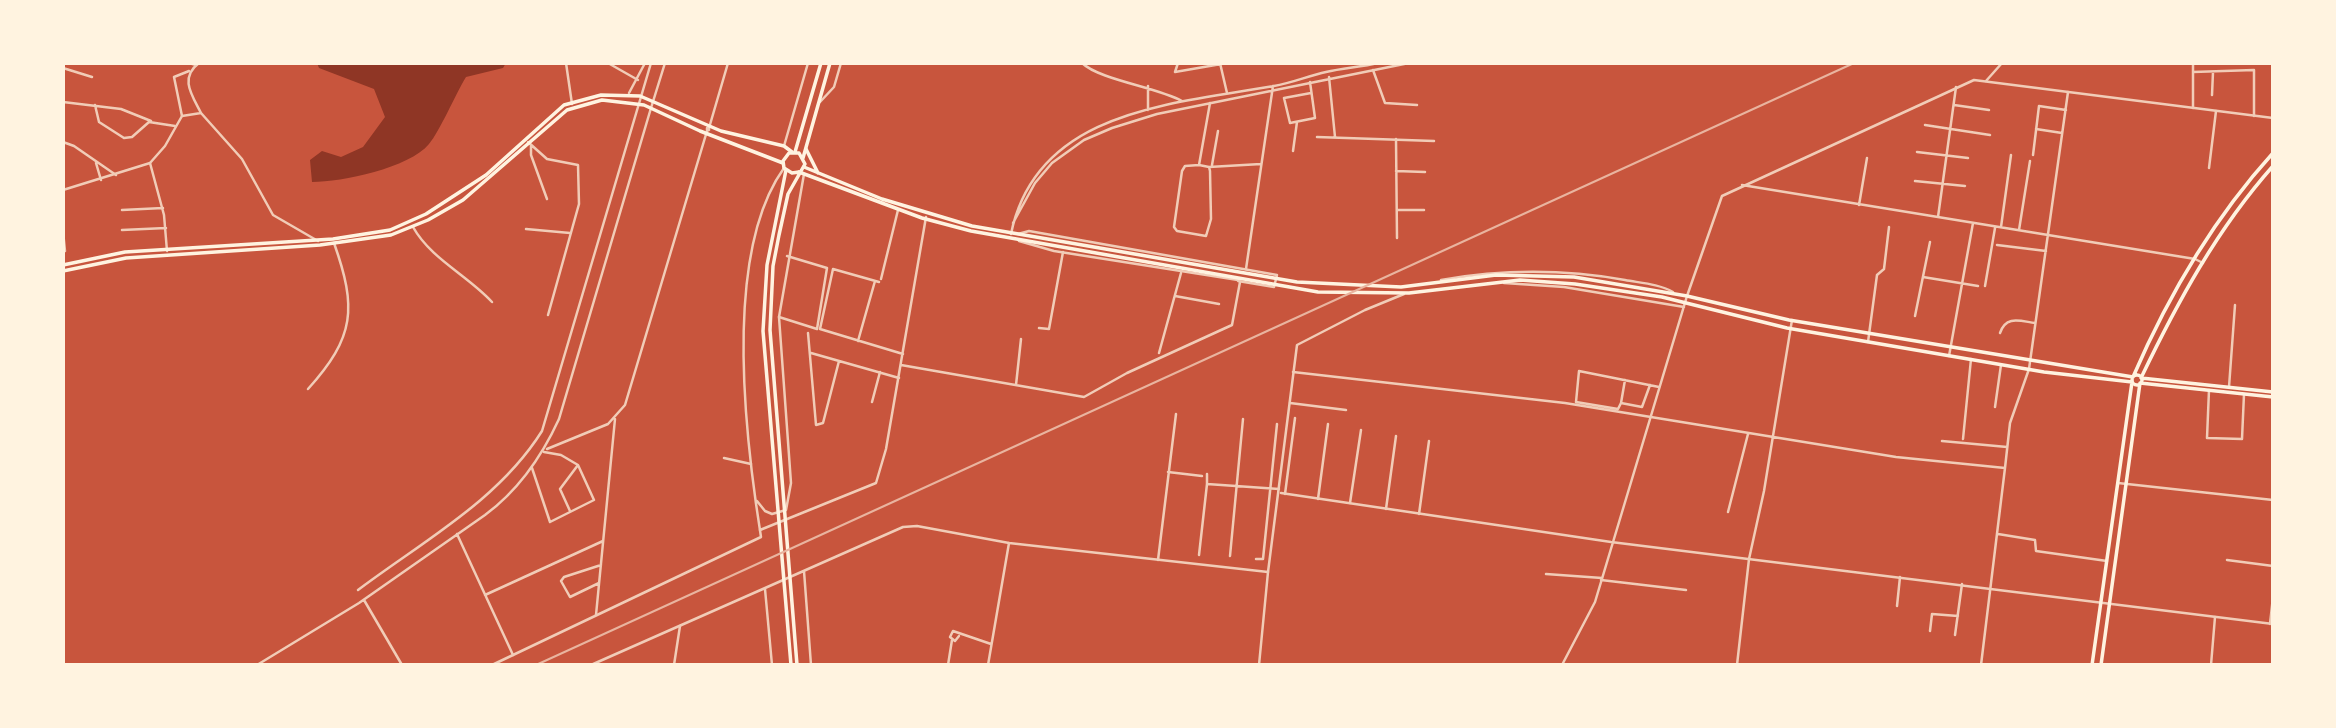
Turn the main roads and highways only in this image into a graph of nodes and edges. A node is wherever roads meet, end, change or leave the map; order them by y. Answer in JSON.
{"nodes":[{"id":1,"x":821,"y":63,"type":"edge"},
{"id":2,"x":830,"y":63,"type":"edge"},
{"id":3,"x":572,"y":105,"type":"junction"},
{"id":4,"x":708,"y":130,"type":"junction"},
{"id":5,"x":806,"y":147,"type":"junction"},
{"id":6,"x":794,"y":152,"type":"junction"},
{"id":7,"x":2273,"y":153,"type":"edge"},
{"id":8,"x":803,"y":158,"type":"junction"},
{"id":9,"x":2273,"y":166,"type":"edge"},
{"id":10,"x":784,"y":167,"type":"junction"},
{"id":11,"x":804,"y":167,"type":"junction"},
{"id":12,"x":801,"y":173,"type":"junction"},
{"id":13,"x":819,"y":174,"type":"junction"},
{"id":14,"x":927,"y":217,"type":"junction"},
{"id":15,"x":333,"y":241,"type":"junction"},
{"id":16,"x":319,"y":242,"type":"junction"},
{"id":17,"x":63,"y":265,"type":"edge"},
{"id":18,"x":63,"y":271,"type":"edge"},
{"id":19,"x":2133,"y":379,"type":"junction"},
{"id":20,"x":2141,"y":381,"type":"junction"},
{"id":21,"x":2230,"y":389,"type":"junction"},
{"id":22,"x":2273,"y":394,"type":"edge"},
{"id":23,"x":791,"y":665,"type":"edge"},
{"id":24,"x":797,"y":665,"type":"edge"},
{"id":25,"x":2092,"y":665,"type":"edge"},
{"id":26,"x":2101,"y":665,"type":"edge"}],
"edges":[{"from":1,"to":6,"type":"main road"},
{"from":2,"to":5,"type":"main road"},
{"from":3,"to":4,"type":"main road"},
{"from":3,"to":4,"type":"main road"},
{"from":3,"to":15,"type":"main road"},
{"from":3,"to":15,"type":"main road"},
{"from":4,"to":6,"type":"main road"},
{"from":4,"to":10,"type":"main road"},
{"from":5,"to":8,"type":"main road"},
{"from":5,"to":13,"type":"main road"},
{"from":6,"to":8,"type":"main road"},
{"from":6,"to":10,"type":"main road"},
{"from":7,"to":19,"type":"main road"},
{"from":8,"to":11,"type":"main road"},
{"from":9,"to":20,"type":"main road"},
{"from":10,"to":12,"type":"main road"},
{"from":10,"to":23,"type":"main road"},
{"from":11,"to":12,"type":"main road"},
{"from":11,"to":13,"type":"main road"},
{"from":12,"to":14,"type":"main road"},
{"from":12,"to":24,"type":"main road"},
{"from":13,"to":14,"type":"main road"},
{"from":14,"to":19,"type":"main road"},
{"from":14,"to":19,"type":"main road"},
{"from":15,"to":16,"type":"main road"},
{"from":16,"to":17,"type":"main road"},
{"from":16,"to":18,"type":"main road"},
{"from":19,"to":20,"type":"main road"},
{"from":19,"to":20,"type":"main road"},
{"from":19,"to":25,"type":"main road"},
{"from":20,"to":21,"type":"main road"},
{"from":20,"to":21,"type":"main road"},
{"from":20,"to":26,"type":"main road"},
{"from":21,"to":22,"type":"main road"},
{"from":21,"to":22,"type":"main road"}]}
